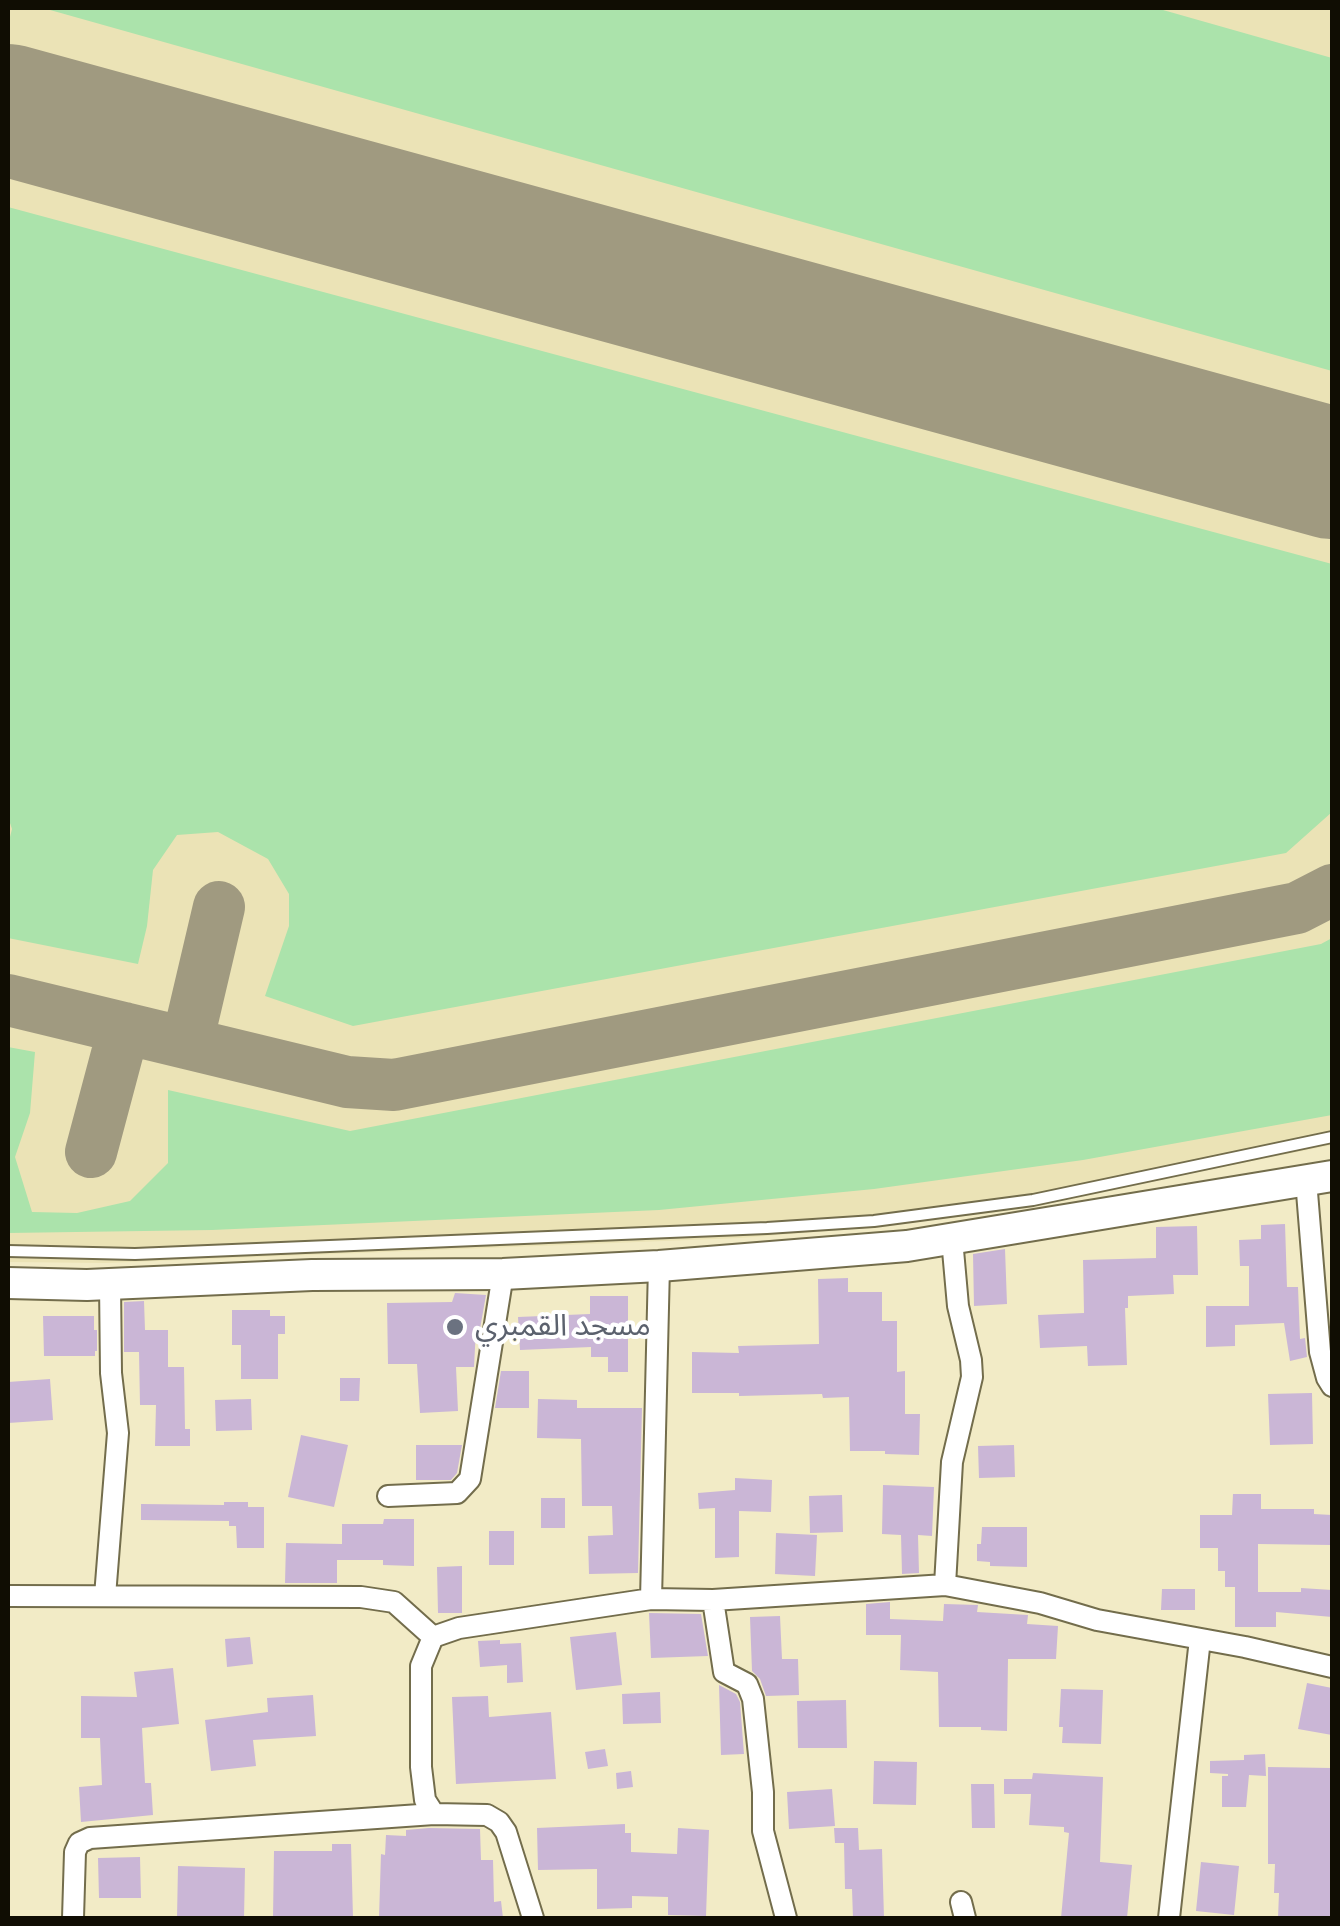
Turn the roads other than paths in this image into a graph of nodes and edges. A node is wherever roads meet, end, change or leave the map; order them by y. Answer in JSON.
{"nodes":[{"id":1,"x":1332,"y":1137,"type":"edge"},
{"id":2,"x":1319,"y":1178,"type":"edge"},
{"id":3,"x":952,"y":1239,"type":"junction"},
{"id":4,"x":8,"y":1252,"type":"edge"},
{"id":5,"x":660,"y":1266,"type":"junction"},
{"id":6,"x":502,"y":1274,"type":"junction"},
{"id":7,"x":8,"y":1283,"type":"edge"},
{"id":8,"x":110,"y":1284,"type":"junction"},
{"id":9,"x":1332,"y":1386,"type":"edge"},
{"id":10,"x":388,"y":1496,"type":"dead end"},
{"id":11,"x":945,"y":1585,"type":"junction"},
{"id":12,"x":8,"y":1596,"type":"edge"},
{"id":13,"x":106,"y":1596,"type":"junction"},
{"id":14,"x":652,"y":1599,"type":"junction"},
{"id":15,"x":712,"y":1600,"type":"junction"},
{"id":16,"x":434,"y":1637,"type":"junction"},
{"id":17,"x":1200,"y":1639,"type":"junction"},
{"id":18,"x":1332,"y":1667,"type":"edge"},
{"id":19,"x":434,"y":1814,"type":"junction"},
{"id":20,"x":73,"y":1918,"type":"edge"},
{"id":21,"x":533,"y":1918,"type":"edge"},
{"id":22,"x":786,"y":1918,"type":"edge"},
{"id":23,"x":1169,"y":1918,"type":"edge"}],
"edges":[{"from":1,"to":4,"type":"lane"},
{"from":2,"to":3,"type":"main road"},
{"from":2,"to":9,"type":"street"},
{"from":3,"to":5,"type":"main road"},
{"from":3,"to":11,"type":"street"},
{"from":5,"to":6,"type":"main road"},
{"from":5,"to":14,"type":"street"},
{"from":6,"to":8,"type":"main road"},
{"from":6,"to":10,"type":"street"},
{"from":7,"to":8,"type":"main road"},
{"from":8,"to":13,"type":"street"},
{"from":11,"to":15,"type":"street"},
{"from":11,"to":17,"type":"street"},
{"from":12,"to":13,"type":"street"},
{"from":13,"to":16,"type":"street"},
{"from":14,"to":15,"type":"street"},
{"from":14,"to":16,"type":"street"},
{"from":15,"to":22,"type":"street"},
{"from":16,"to":19,"type":"street"},
{"from":17,"to":18,"type":"street"},
{"from":17,"to":23,"type":"street"},
{"from":19,"to":20,"type":"street"},
{"from":19,"to":21,"type":"street"}]}
